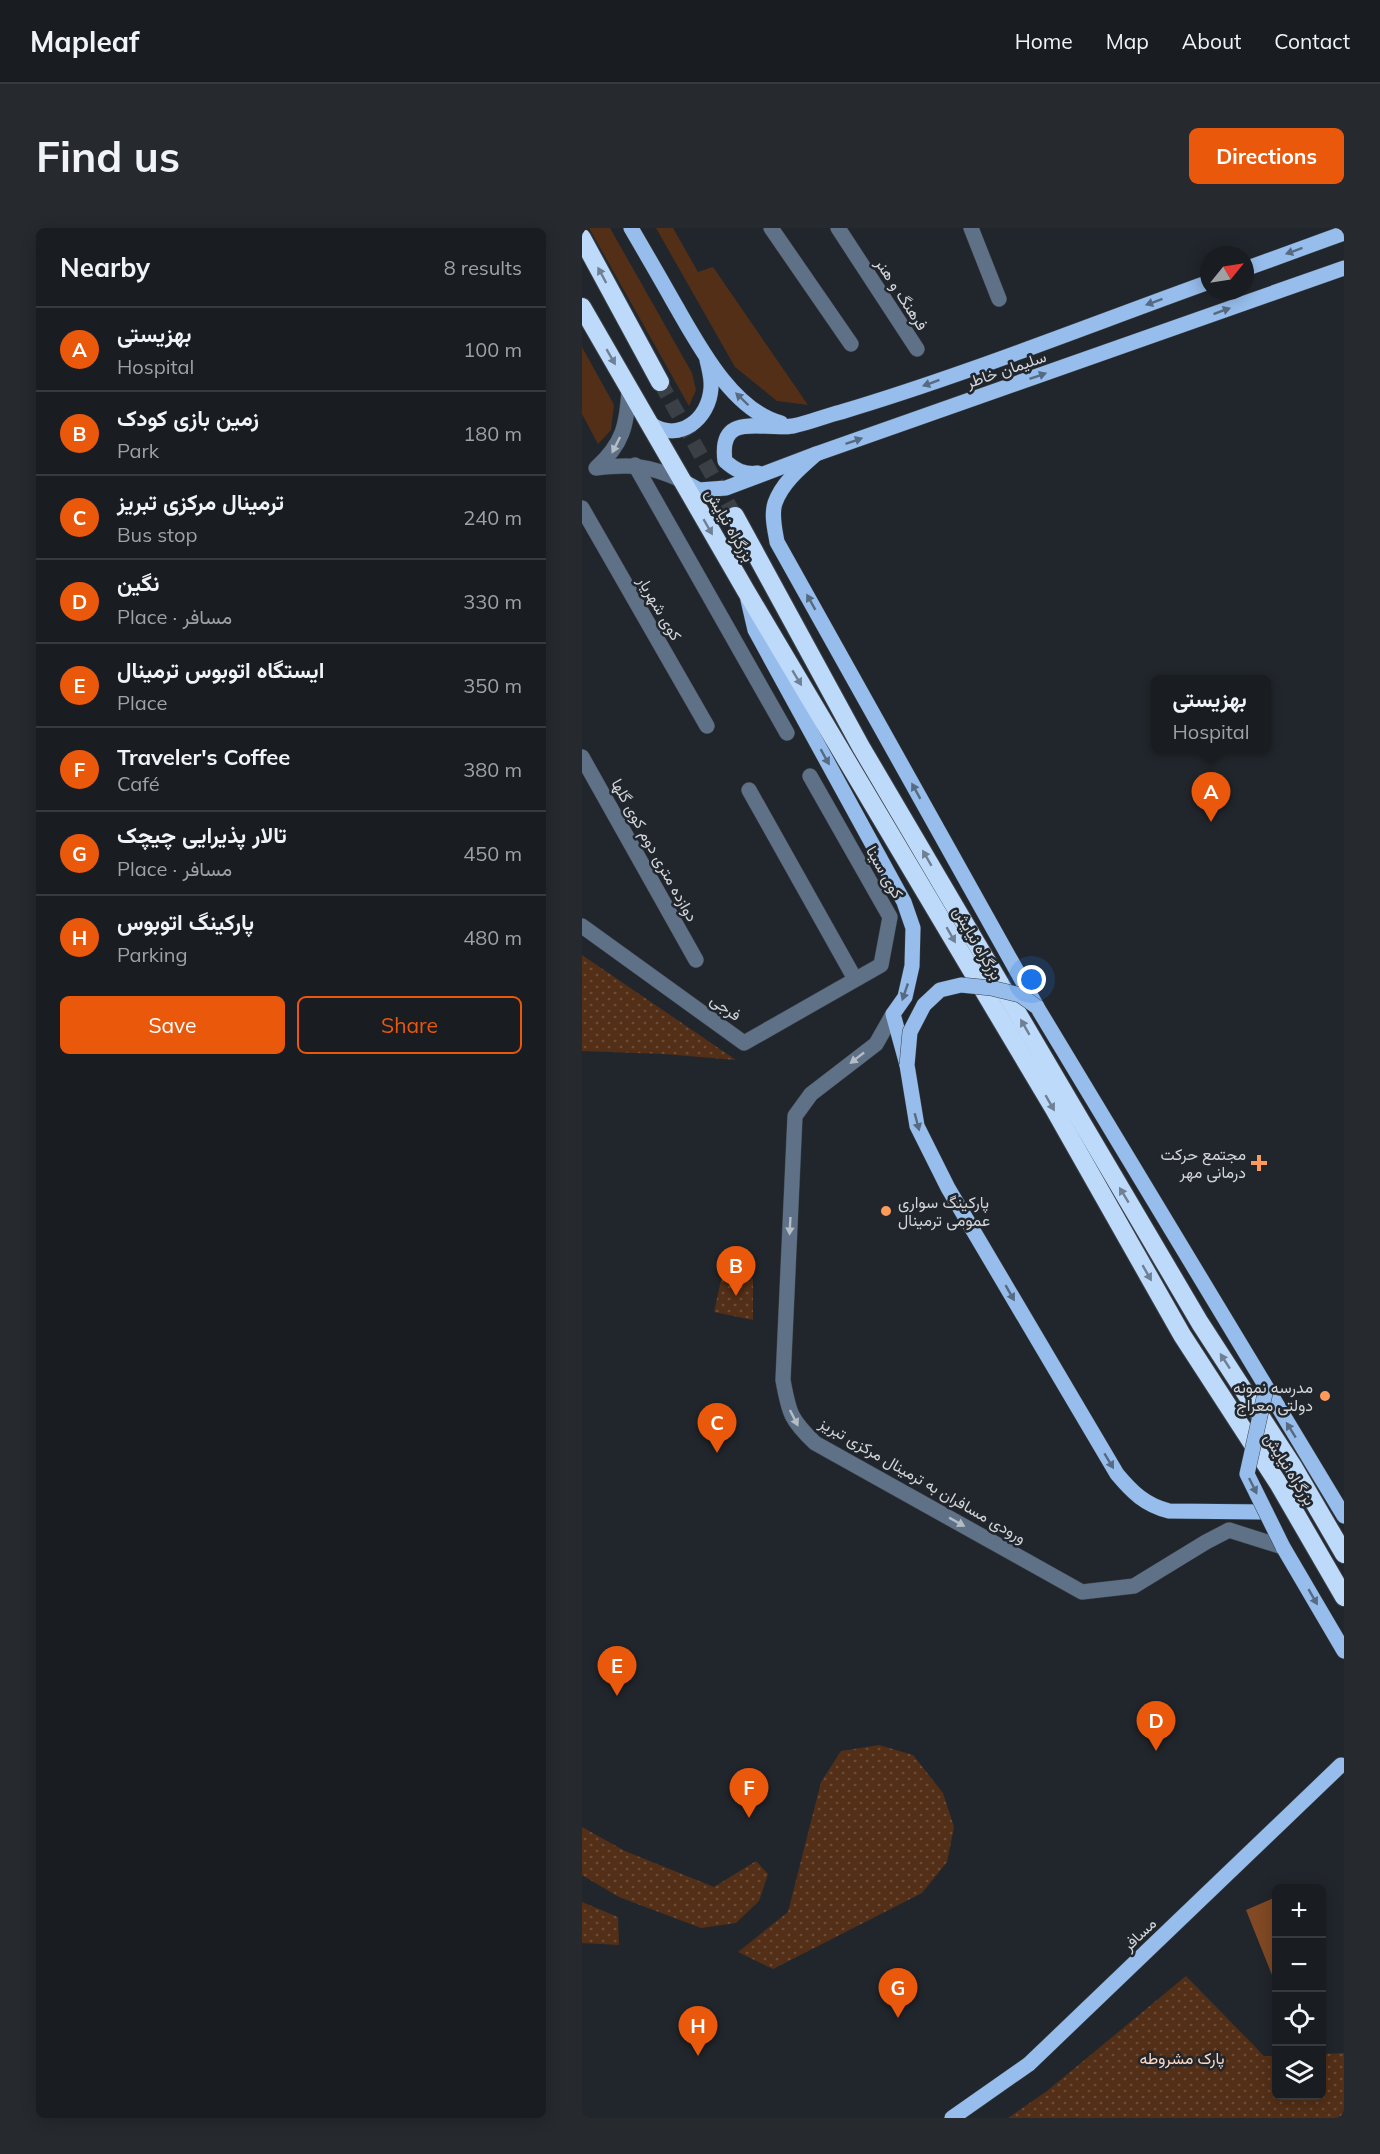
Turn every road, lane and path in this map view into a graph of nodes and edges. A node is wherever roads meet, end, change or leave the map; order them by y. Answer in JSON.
{"nodes":[{"id":1,"x":631,"y":228,"type":"edge"},
{"id":2,"x":771,"y":228,"type":"edge"},
{"id":3,"x":838,"y":228,"type":"edge"},
{"id":4,"x":971,"y":228,"type":"edge"},
{"id":5,"x":1344,"y":233,"type":"edge"},
{"id":6,"x":582,"y":238,"type":"edge"},
{"id":7,"x":1254,"y":266,"type":"edge"},
{"id":8,"x":1344,"y":268,"type":"edge"},
{"id":9,"x":1200,"y":285,"type":"edge"},
{"id":10,"x":999,"y":300,"type":"dead end"},
{"id":11,"x":582,"y":307,"type":"edge"},
{"id":12,"x":851,"y":344,"type":"dead end"},
{"id":13,"x":917,"y":349,"type":"dead end"},
{"id":14,"x":707,"y":359,"type":"junction"},
{"id":15,"x":660,"y":382,"type":"tunnel mouth"},
{"id":16,"x":629,"y":389,"type":"junction"},
{"id":17,"x":652,"y":426,"type":"junction"},
{"id":18,"x":793,"y":426,"type":"junction"},
{"id":19,"x":816,"y":454,"type":"junction"},
{"id":20,"x":635,"y":465,"type":"junction"},
{"id":21,"x":596,"y":468,"type":"junction"},
{"id":22,"x":773,"y":470,"type":"junction"},
{"id":23,"x":582,"y":476,"type":"edge"},
{"id":24,"x":681,"y":480,"type":"junction"},
{"id":25,"x":582,"y":508,"type":"edge"},
{"id":26,"x":735,"y":516,"type":"tunnel mouth"},
{"id":27,"x":746,"y":591,"type":"junction"},
{"id":28,"x":707,"y":726,"type":"dead end"},
{"id":29,"x":787,"y":733,"type":"dead end"},
{"id":30,"x":582,"y":758,"type":"edge"},
{"id":31,"x":810,"y":776,"type":"dead end"},
{"id":32,"x":749,"y":790,"type":"dead end"},
{"id":33,"x":582,"y":926,"type":"edge"},
{"id":34,"x":696,"y":960,"type":"dead end"},
{"id":35,"x":855,"y":979,"type":"junction"},
{"id":36,"x":1037,"y":1007,"type":"junction"},
{"id":37,"x":893,"y":1014,"type":"junction"},
{"id":38,"x":907,"y":1065,"type":"junction"},
{"id":39,"x":1266,"y":1389,"type":"junction"},
{"id":40,"x":1266,"y":1512,"type":"junction"},
{"id":41,"x":1344,"y":1516,"type":"edge"},
{"id":42,"x":1283,"y":1547,"type":"junction"},
{"id":43,"x":1344,"y":1554,"type":"edge"},
{"id":44,"x":1344,"y":1597,"type":"edge"},
{"id":45,"x":1344,"y":1651,"type":"edge"},
{"id":46,"x":1343,"y":1763,"type":"edge"},
{"id":47,"x":952,"y":2118,"type":"edge"}],
"edges":[{"from":1,"to":14,"type":"main road"},
{"from":2,"to":12,"type":"street"},
{"from":3,"to":13,"type":"street","name":"فرهنگ و هنر"},
{"from":4,"to":10,"type":"street"},
{"from":5,"to":7,"type":"main road","one_way":true},
{"from":15,"to":6,"type":"highway","one_way":true},
{"from":19,"to":8,"type":"main road","name":"سلیمان خاطر","one_way":true},
{"from":9,"to":18,"type":"main road","name":"سلیمان خاطر","one_way":true},
{"from":11,"to":16,"type":"highway","name":"بزرگراه نیایش","one_way":true},
{"from":14,"to":17,"type":"main road"},
{"from":18,"to":14,"type":"main road","one_way":true},
{"from":16,"to":17,"type":"highway","name":"بزرگراه نیایش"},
{"from":16,"to":21,"type":"street","one_way":true},
{"from":17,"to":24,"type":"highway","name":"بزرگراه نیایش"},
{"from":18,"to":22,"type":"main road","name":"سلیمان خاطر"},
{"from":19,"to":22,"type":"main road","name":"سلیمان خاطر"},
{"from":36,"to":19,"type":"main road","name":"بزرگراه نیایش","one_way":true},
{"from":20,"to":21,"type":"street"},
{"from":20,"to":24,"type":"street"},
{"from":20,"to":29,"type":"street"},
{"from":21,"to":23,"type":"street"},
{"from":22,"to":24,"type":"main road","name":"سلیمان خاطر"},
{"from":24,"to":27,"type":"highway","name":"بزرگراه نیایش","one_way":true},
{"from":25,"to":28,"type":"street","name":"کوی شهریار"},
{"from":43,"to":26,"type":"highway","name":"بزرگراه نیایش","one_way":true},
{"from":27,"to":37,"type":"main road","one_way":true},
{"from":27,"to":44,"type":"highway","name":"بزرگراه نیایش","one_way":true},
{"from":30,"to":34,"type":"street","name":"دوازده متری دوم کوی گلها"},
{"from":31,"to":35,"type":"street","name":"کوی سینا"},
{"from":32,"to":35,"type":"street"},
{"from":33,"to":35,"type":"street","name":"فرجی"},
{"from":36,"to":38,"type":"main road","bridge":true},
{"from":36,"to":39,"type":"main road","name":"بزرگراه نیایش"},
{"from":37,"to":38,"type":"main road"},
{"from":37,"to":42,"type":"street","name":"ورودی مسافران به ترمینال مرکزی تبریز","one_way":true},
{"from":38,"to":40,"type":"main road","one_way":true},
{"from":39,"to":40,"type":"main road","one_way":true,"bridge":true},
{"from":41,"to":39,"type":"main road","name":"بزرگراه نیایش","one_way":true},
{"from":40,"to":42,"type":"main road","bridge":true},
{"from":42,"to":45,"type":"main road","one_way":true},
{"from":46,"to":47,"type":"main road","name":"مسافر"}]}
